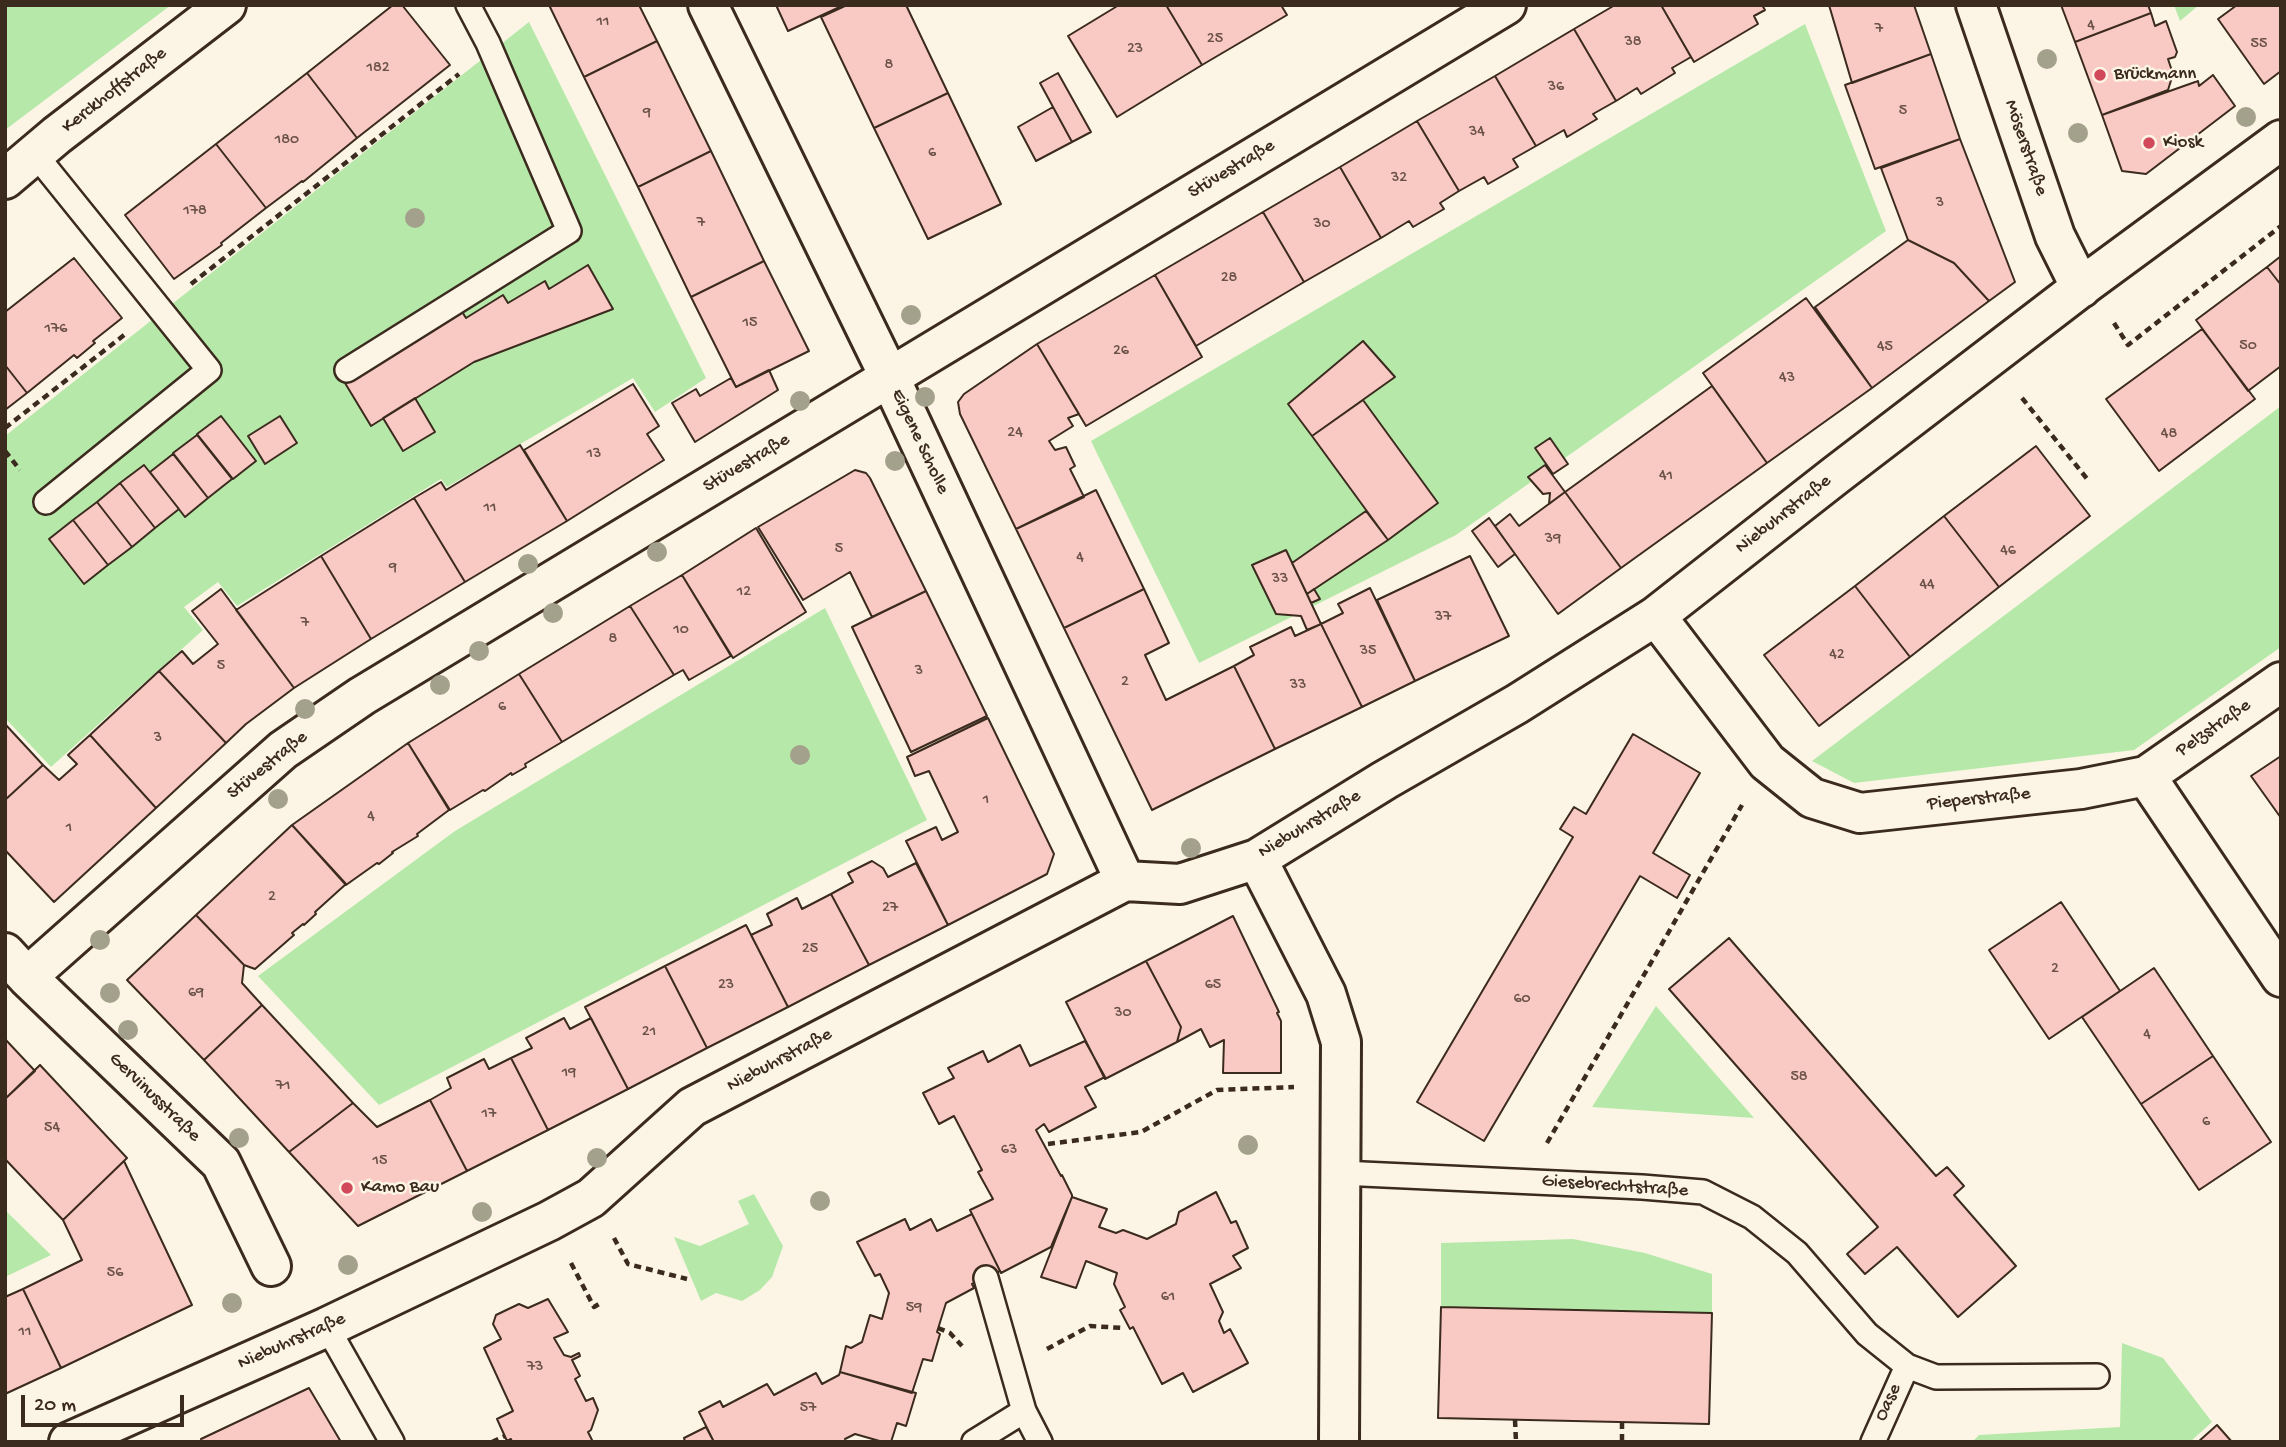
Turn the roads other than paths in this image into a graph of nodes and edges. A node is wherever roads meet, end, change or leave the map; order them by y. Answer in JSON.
{"nodes":[{"id":1,"x":226,"y":5,"type":"edge"},
{"id":2,"x":468,"y":5,"type":"edge"},
{"id":3,"x":709,"y":5,"type":"edge"},
{"id":4,"x":1506,"y":5,"type":"edge"},
{"id":5,"x":1976,"y":5,"type":"edge"},
{"id":6,"x":2281,"y":140,"type":"edge"},
{"id":7,"x":35,"y":154,"type":"junction"},
{"id":8,"x":5,"y":179,"type":"edge"},
{"id":9,"x":2084,"y":285,"type":"junction"},
{"id":10,"x":347,"y":370,"type":"dead end"},
{"id":11,"x":890,"y":378,"type":"junction"},
{"id":12,"x":46,"y":502,"type":"dead end"},
{"id":13,"x":1656,"y":616,"type":"junction"},
{"id":14,"x":2281,"y":682,"type":"edge"},
{"id":15,"x":2146,"y":776,"type":"junction"},
{"id":16,"x":1257,"y":859,"type":"junction"},
{"id":17,"x":1125,"y":881,"type":"junction"},
{"id":18,"x":16,"y":965,"type":"edge"},
{"id":19,"x":2281,"y":977,"type":"edge"},
{"id":20,"x":1341,"y":1173,"type":"junction"},
{"id":21,"x":271,"y":1266,"type":"dead end"},
{"id":22,"x":986,"y":1278,"type":"dead end"},
{"id":23,"x":327,"y":1327,"type":"junction"},
{"id":24,"x":1907,"y":1366,"type":"junction"},
{"id":25,"x":2097,"y":1376,"type":"dead end"},
{"id":26,"x":1024,"y":1410,"type":"junction"},
{"id":27,"x":69,"y":1442,"type":"edge"},
{"id":28,"x":392,"y":1442,"type":"edge"},
{"id":29,"x":974,"y":1442,"type":"edge"},
{"id":30,"x":1040,"y":1442,"type":"edge"},
{"id":31,"x":1339,"y":1442,"type":"edge"},
{"id":32,"x":1873,"y":1442,"type":"edge"}],
"edges":[{"from":1,"to":7,"type":"street","name":"Kerckhoffstraße"},
{"from":2,"to":10,"type":"lane"},
{"from":3,"to":11,"type":"street","name":"Eigene Scholle"},
{"from":4,"to":11,"type":"street","name":"Stüvestraße"},
{"from":5,"to":9,"type":"street","name":"Möserstraße"},
{"from":6,"to":9,"type":"street","name":"Niebuhrstraße"},
{"from":7,"to":8,"type":"street","name":"Kerckhoffstraße"},
{"from":7,"to":12,"type":"lane"},
{"from":9,"to":13,"type":"street","name":"Niebuhrstraße"},
{"from":11,"to":17,"type":"street","name":"Eigene Scholle"},
{"from":11,"to":18,"type":"street","name":"Stüvestraße"},
{"from":13,"to":15,"type":"street","name":"Pieperstraße"},
{"from":13,"to":16,"type":"street","name":"Niebuhrstraße"},
{"from":14,"to":15,"type":"street","name":"Pelzstraße"},
{"from":15,"to":19,"type":"street"},
{"from":16,"to":17,"type":"street","name":"Niebuhrstraße"},
{"from":16,"to":20,"type":"street"},
{"from":17,"to":23,"type":"street","name":"Niebuhrstraße"},
{"from":18,"to":21,"type":"street","name":"Gervinusstraße"},
{"from":20,"to":24,"type":"lane","name":"Giesebrechtstraße"},
{"from":20,"to":31,"type":"street"},
{"from":22,"to":26,"type":"lane"},
{"from":23,"to":27,"type":"street","name":"Niebuhrstraße"},
{"from":23,"to":28,"type":"lane"},
{"from":24,"to":25,"type":"lane"},
{"from":24,"to":32,"type":"lane","name":"Oase"},
{"from":26,"to":29,"type":"lane"},
{"from":26,"to":30,"type":"lane"}]}
